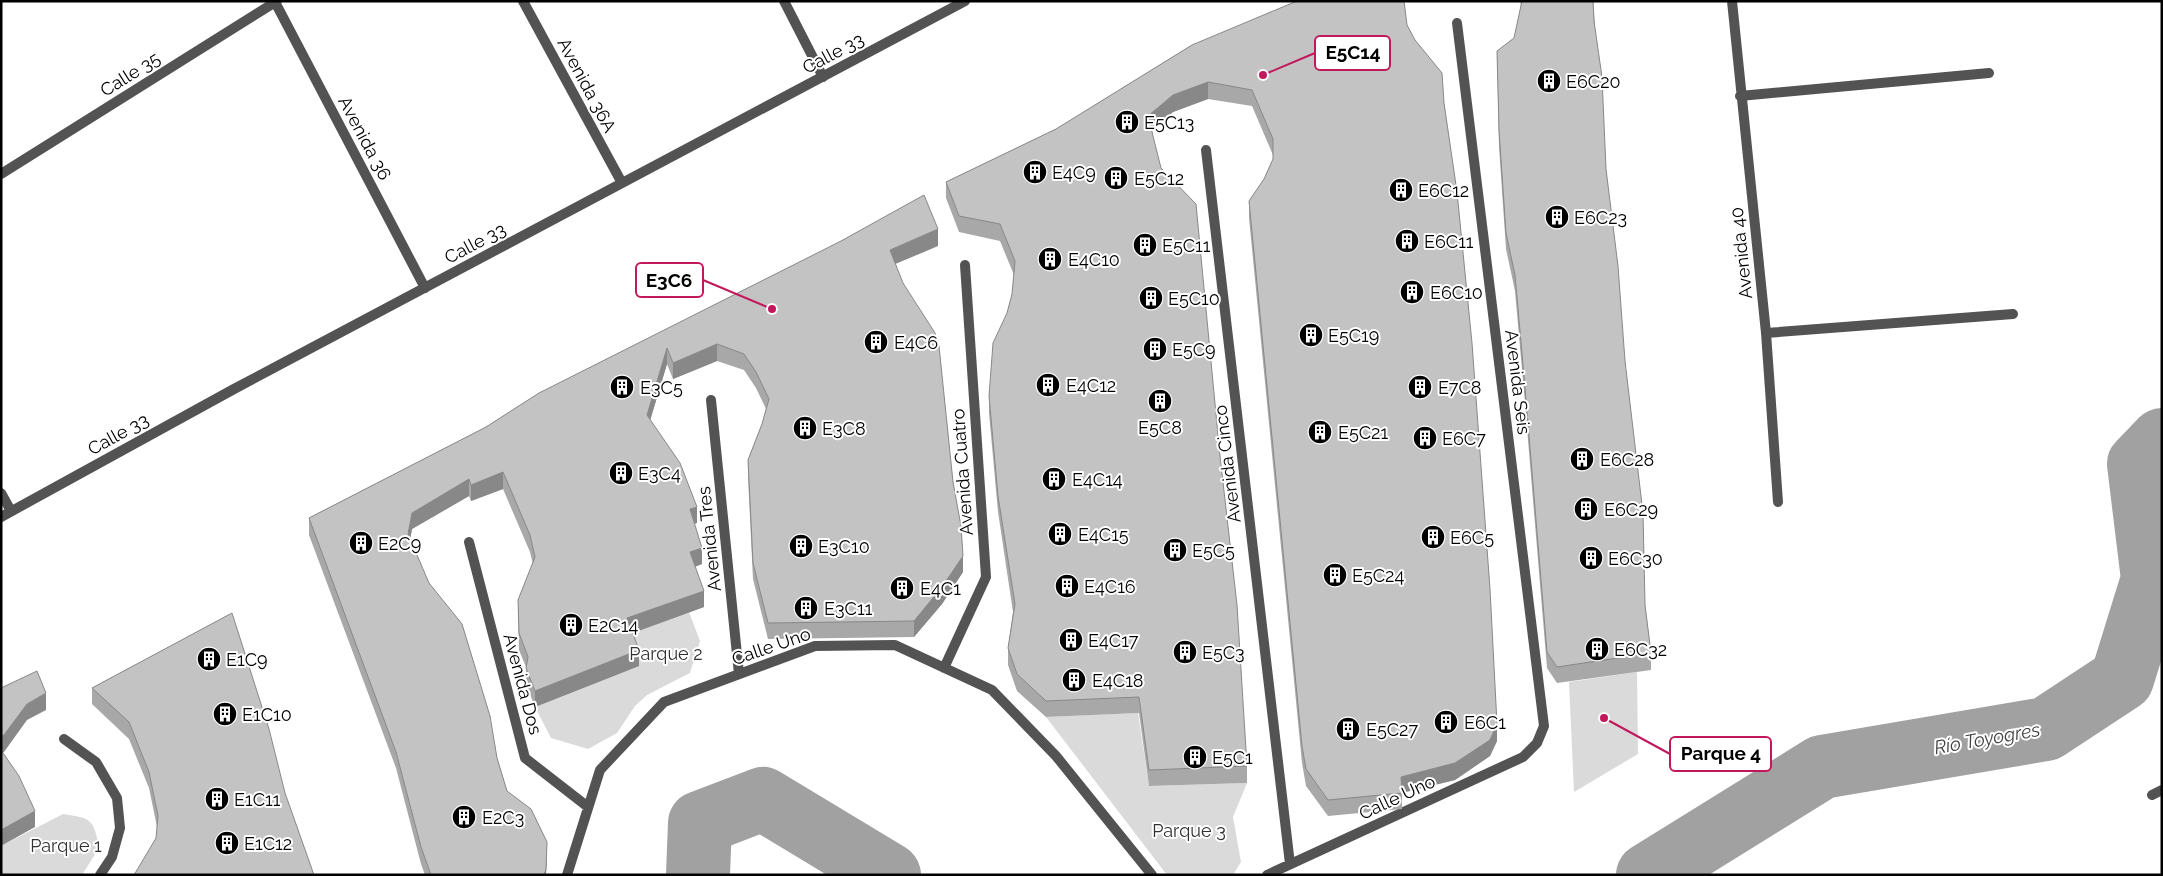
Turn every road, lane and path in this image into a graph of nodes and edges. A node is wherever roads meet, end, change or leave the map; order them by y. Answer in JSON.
{"nodes":[{"id":1,"x":523,"y":1,"type":"edge"},
{"id":2,"x":784,"y":1,"type":"edge"},
{"id":3,"x":966,"y":1,"type":"edge"},
{"id":4,"x":1732,"y":1,"type":"edge"},
{"id":5,"x":276,"y":2,"type":"edge"},
{"id":6,"x":1457,"y":23,"type":"dead end"},
{"id":7,"x":1988,"y":73,"type":"dead end"},
{"id":8,"x":823,"y":77,"type":"junction"},
{"id":9,"x":1740,"y":96,"type":"junction"},
{"id":10,"x":1206,"y":150,"type":"dead end"},
{"id":11,"x":1,"y":174,"type":"edge"},
{"id":12,"x":622,"y":183,"type":"junction"},
{"id":13,"x":964,"y":266,"type":"dead end"},
{"id":14,"x":425,"y":288,"type":"junction"},
{"id":15,"x":2013,"y":314,"type":"dead end"},
{"id":16,"x":1766,"y":333,"type":"junction"},
{"id":17,"x":711,"y":400,"type":"dead end"},
{"id":18,"x":1,"y":493,"type":"edge"},
{"id":19,"x":1778,"y":502,"type":"dead end"},
{"id":20,"x":11,"y":511,"type":"junction"},
{"id":21,"x":1,"y":517,"type":"edge"},
{"id":22,"x":470,"y":542,"type":"dead end"},
{"id":23,"x":944,"y":668,"type":"junction"},
{"id":24,"x":739,"y":674,"type":"junction"},
{"id":25,"x":64,"y":739,"type":"dead end"},
{"id":26,"x":1537,"y":743,"type":"joint"},
{"id":27,"x":588,"y":807,"type":"junction"},
{"id":28,"x":1290,"y":864,"type":"junction"},
{"id":29,"x":100,"y":875,"type":"edge"},
{"id":30,"x":567,"y":875,"type":"edge"},
{"id":31,"x":1152,"y":875,"type":"edge"},
{"id":32,"x":1267,"y":875,"type":"edge"}],
"edges":[{"from":1,"to":12,"type":"street","name":"Avenida 36A"},
{"from":2,"to":8,"type":"street"},
{"from":3,"to":8,"type":"street","name":"Calle 33"},
{"from":4,"to":9,"type":"street","name":"Avenida 40"},
{"from":5,"to":11,"type":"street","name":"Calle 35"},
{"from":5,"to":14,"type":"street","name":"Avenida 36"},
{"from":6,"to":26,"type":"street","name":"Avenida Seis"},
{"from":7,"to":9,"type":"street"},
{"from":8,"to":12,"type":"street","name":"Calle 33"},
{"from":9,"to":16,"type":"street","name":"Avenida 40"},
{"from":10,"to":28,"type":"street","name":"Avenida Cinco"},
{"from":12,"to":14,"type":"street","name":"Calle 33"},
{"from":13,"to":23,"type":"street","name":"Avenida Cuatro"},
{"from":14,"to":20,"type":"street","name":"Calle 33"},
{"from":15,"to":16,"type":"street"},
{"from":16,"to":19,"type":"street","name":"Avenida 40"},
{"from":17,"to":24,"type":"street","name":"Avenida Tres"},
{"from":18,"to":20,"type":"street"},
{"from":20,"to":21,"type":"street","name":"Calle 33"},
{"from":22,"to":27,"type":"street","name":"Avenida Dos"},
{"from":23,"to":24,"type":"street","name":"Calle Uno"},
{"from":23,"to":31,"type":"street","name":"Calle Uno"},
{"from":24,"to":27,"type":"street","name":"Calle Uno"},
{"from":25,"to":29,"type":"street"},
{"from":26,"to":28,"type":"street","name":"Calle Uno"},
{"from":27,"to":30,"type":"street","name":"Calle Uno"},
{"from":28,"to":32,"type":"street","name":"Calle Uno"}]}
